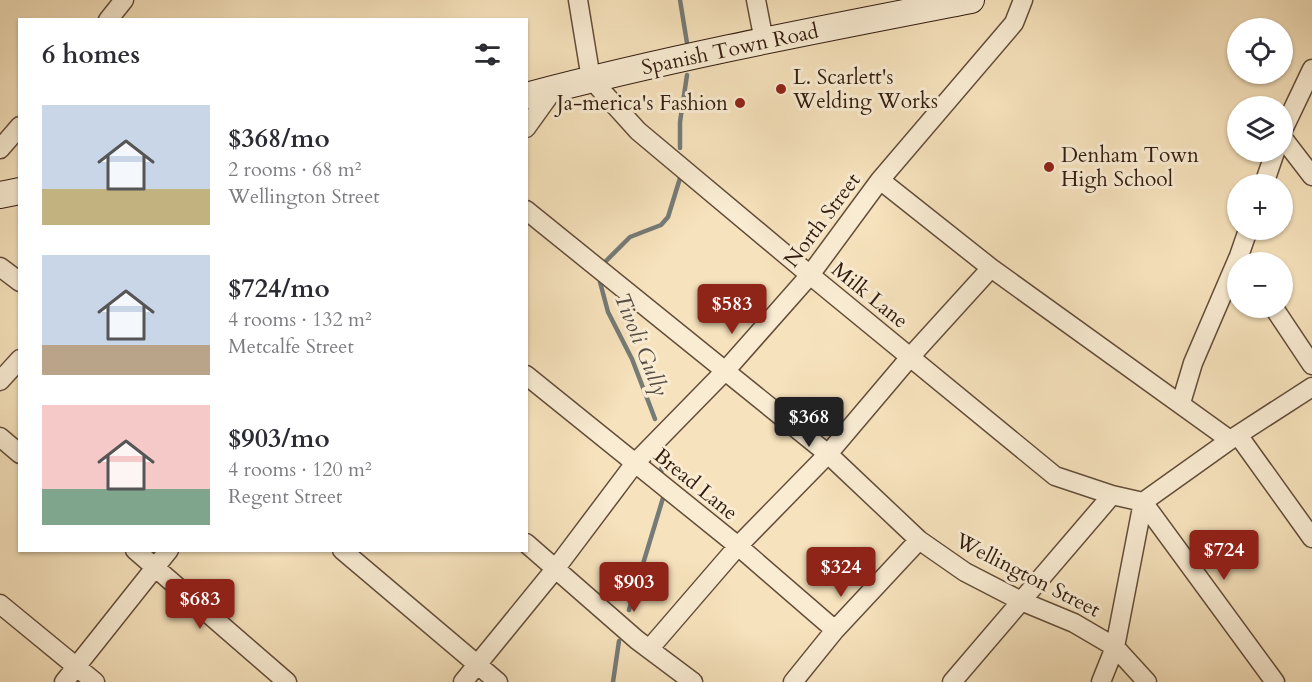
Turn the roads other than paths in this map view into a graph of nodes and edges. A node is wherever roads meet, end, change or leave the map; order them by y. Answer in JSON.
{"nodes":[{"id":1,"x":124,"y":0,"type":"edge"},
{"id":2,"x":578,"y":0,"type":"edge"},
{"id":3,"x":756,"y":0,"type":"edge"},
{"id":4,"x":970,"y":0,"type":"edge"},
{"id":5,"x":1023,"y":0,"type":"edge"},
{"id":6,"x":110,"y":18,"type":"edge"},
{"id":7,"x":764,"y":41,"type":"junction"},
{"id":8,"x":1312,"y":69,"type":"edge"},
{"id":9,"x":591,"y":80,"type":"junction"},
{"id":10,"x":554,"y":89,"type":"junction"},
{"id":11,"x":528,"y":96,"type":"edge"},
{"id":12,"x":1293,"y":109,"type":"edge"},
{"id":13,"x":528,"y":125,"type":"edge"},
{"id":14,"x":18,"y":128,"type":"edge"},
{"id":15,"x":0,"y":149,"type":"edge"},
{"id":16,"x":1293,"y":151,"type":"edge"},
{"id":17,"x":1312,"y":176,"type":"edge"},
{"id":18,"x":880,"y":180,"type":"junction"},
{"id":19,"x":18,"y":191,"type":"edge"},
{"id":20,"x":0,"y":195,"type":"edge"},
{"id":21,"x":528,"y":212,"type":"edge"},
{"id":22,"x":0,"y":267,"type":"edge"},
{"id":23,"x":991,"y":268,"type":"junction"},
{"id":24,"x":810,"y":275,"type":"junction"},
{"id":25,"x":18,"y":280,"type":"edge"},
{"id":26,"x":1227,"y":291,"type":"edge"},
{"id":27,"x":1281,"y":318,"type":"edge"},
{"id":28,"x":911,"y":356,"type":"junction"},
{"id":29,"x":18,"y":361,"type":"edge"},
{"id":30,"x":1312,"y":365,"type":"edge"},
{"id":31,"x":726,"y":370,"type":"junction"},
{"id":32,"x":528,"y":377,"type":"edge"},
{"id":33,"x":0,"y":381,"type":"edge"},
{"id":34,"x":1312,"y":387,"type":"edge"},
{"id":35,"x":1181,"y":403,"type":"junction"},
{"id":36,"x":0,"y":437,"type":"edge"},
{"id":37,"x":1234,"y":437,"type":"junction"},
{"id":38,"x":18,"y":452,"type":"edge"},
{"id":39,"x":828,"y":454,"type":"junction"},
{"id":40,"x":635,"y":463,"type":"junction"},
{"id":41,"x":1112,"y":495,"type":"junction"},
{"id":42,"x":1143,"y":502,"type":"junction"},
{"id":43,"x":1312,"y":538,"type":"edge"},
{"id":44,"x":919,"y":540,"type":"junction"},
{"id":45,"x":528,"y":545,"type":"edge"},
{"id":46,"x":738,"y":546,"type":"junction"},
{"id":47,"x":137,"y":552,"type":"edge"},
{"id":48,"x":167,"y":552,"type":"edge"},
{"id":49,"x":344,"y":552,"type":"edge"},
{"id":50,"x":154,"y":567,"type":"junction"},
{"id":51,"x":556,"y":568,"type":"junction"},
{"id":52,"x":1021,"y":601,"type":"junction"},
{"id":53,"x":0,"y":604,"type":"edge"},
{"id":54,"x":835,"y":630,"type":"junction"},
{"id":55,"x":1115,"y":647,"type":"junction"},
{"id":56,"x":650,"y":648,"type":"junction"},
{"id":57,"x":478,"y":664,"type":"junction"},
{"id":58,"x":77,"y":667,"type":"junction"},
{"id":59,"x":64,"y":682,"type":"edge"},
{"id":60,"x":94,"y":682,"type":"edge"},
{"id":61,"x":287,"y":682,"type":"edge"},
{"id":62,"x":463,"y":682,"type":"edge"},
{"id":63,"x":498,"y":682,"type":"edge"},
{"id":64,"x":693,"y":682,"type":"edge"},
{"id":65,"x":793,"y":682,"type":"edge"},
{"id":66,"x":952,"y":682,"type":"edge"},
{"id":67,"x":1101,"y":682,"type":"edge"},
{"id":68,"x":1147,"y":682,"type":"edge"},
{"id":69,"x":1275,"y":682,"type":"edge"}],
"edges":[{"from":1,"to":6,"type":"street"},
{"from":2,"to":9,"type":"street"},
{"from":3,"to":7,"type":"street"},
{"from":4,"to":7,"type":"main road","name":"Spanish Town Road"},
{"from":5,"to":18,"type":"street","name":"North Street"},
{"from":7,"to":9,"type":"main road","name":"Spanish Town Road"},
{"from":8,"to":12,"type":"street"},
{"from":9,"to":10,"type":"main road","name":"Spanish Town Road"},
{"from":9,"to":24,"type":"street","name":"Milk Lane"},
{"from":10,"to":11,"type":"main road","name":"Spanish Town Road"},
{"from":10,"to":13,"type":"street"},
{"from":14,"to":15,"type":"street"},
{"from":16,"to":17,"type":"street"},
{"from":18,"to":23,"type":"street"},
{"from":18,"to":24,"type":"street","name":"North Street"},
{"from":19,"to":20,"type":"main road"},
{"from":21,"to":31,"type":"street","name":"Wellington Street"},
{"from":22,"to":25,"type":"street"},
{"from":23,"to":28,"type":"street"},
{"from":23,"to":35,"type":"street"},
{"from":24,"to":28,"type":"street","name":"Milk Lane"},
{"from":24,"to":31,"type":"street","name":"North Street"},
{"from":26,"to":35,"type":"street"},
{"from":27,"to":30,"type":"street"},
{"from":28,"to":39,"type":"street"},
{"from":28,"to":41,"type":"street","name":"Milk Lane"},
{"from":29,"to":33,"type":"street"},
{"from":31,"to":39,"type":"street","name":"Wellington Street"},
{"from":31,"to":40,"type":"street","name":"North Street"},
{"from":32,"to":40,"type":"street","name":"Bread Lane"},
{"from":34,"to":37,"type":"street"},
{"from":35,"to":37,"type":"street"},
{"from":36,"to":38,"type":"street"},
{"from":37,"to":42,"type":"street"},
{"from":37,"to":43,"type":"street"},
{"from":39,"to":44,"type":"street","name":"Wellington Street"},
{"from":39,"to":46,"type":"street"},
{"from":40,"to":46,"type":"street","name":"Bread Lane"},
{"from":40,"to":51,"type":"street","name":"North Street"},
{"from":41,"to":42,"type":"street","name":"Milk Lane"},
{"from":41,"to":52,"type":"street"},
{"from":42,"to":55,"type":"street"},
{"from":42,"to":69,"type":"street"},
{"from":44,"to":52,"type":"street","name":"Wellington Street"},
{"from":44,"to":54,"type":"street"},
{"from":45,"to":51,"type":"street"},
{"from":46,"to":54,"type":"street","name":"Bread Lane"},
{"from":46,"to":56,"type":"street"},
{"from":47,"to":50,"type":"street"},
{"from":48,"to":50,"type":"street"},
{"from":49,"to":57,"type":"street"},
{"from":50,"to":58,"type":"street"},
{"from":50,"to":61,"type":"street"},
{"from":51,"to":56,"type":"street"},
{"from":51,"to":57,"type":"street","name":"North Street"},
{"from":52,"to":55,"type":"street","name":"Wellington Street"},
{"from":52,"to":66,"type":"street"},
{"from":53,"to":58,"type":"street"},
{"from":54,"to":65,"type":"street"},
{"from":55,"to":67,"type":"street"},
{"from":55,"to":68,"type":"street","name":"Wellington Street"},
{"from":56,"to":64,"type":"street"},
{"from":57,"to":62,"type":"street","name":"North Street"},
{"from":57,"to":63,"type":"street"},
{"from":58,"to":59,"type":"street"},
{"from":58,"to":60,"type":"street"}]}
